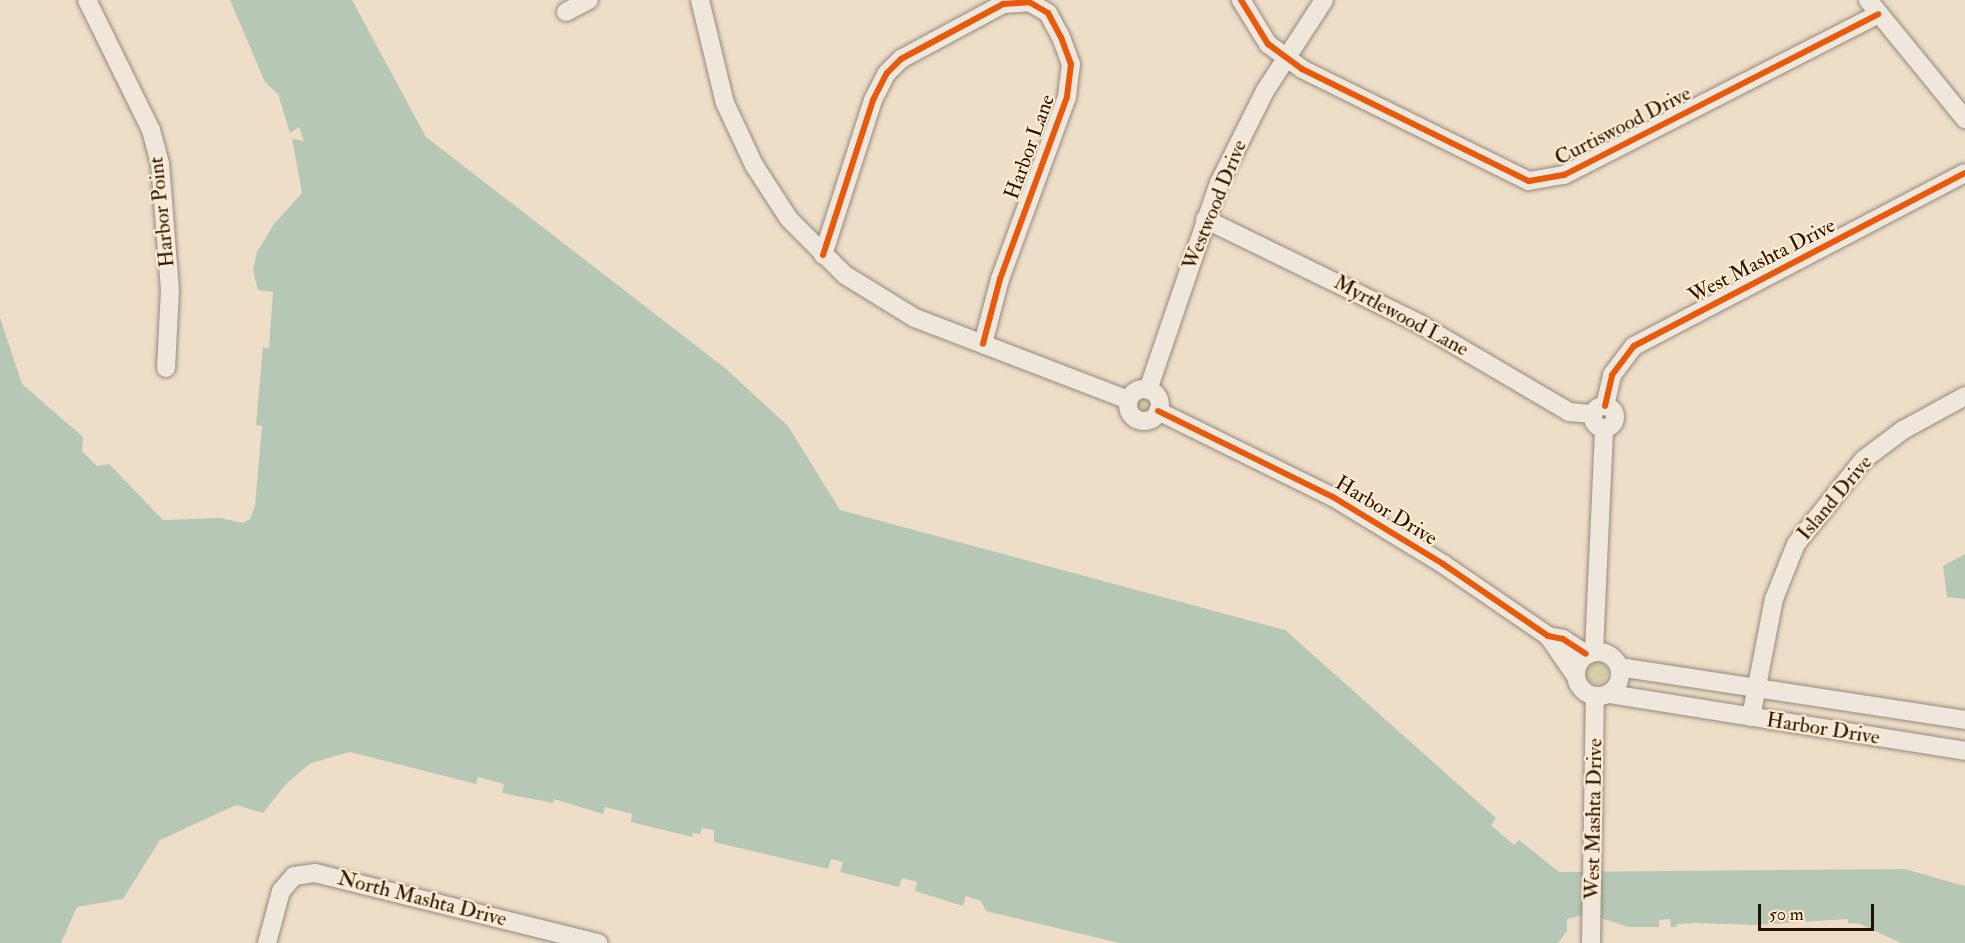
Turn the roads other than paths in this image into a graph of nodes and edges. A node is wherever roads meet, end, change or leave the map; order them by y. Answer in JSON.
{"nodes":[{"id":1,"x":87,"y":0,"type":"edge"},
{"id":2,"x":589,"y":0,"type":"edge"},
{"id":3,"x":700,"y":0,"type":"edge"},
{"id":4,"x":1240,"y":0,"type":"edge"},
{"id":5,"x":1324,"y":0,"type":"edge"},
{"id":6,"x":1873,"y":7,"type":"edge"},
{"id":7,"x":567,"y":12,"type":"dead end"},
{"id":8,"x":1286,"y":58,"type":"junction"},
{"id":9,"x":1965,"y":119,"type":"edge"},
{"id":10,"x":1965,"y":173,"type":"edge"},
{"id":11,"x":1205,"y":219,"type":"junction"},
{"id":12,"x":824,"y":255,"type":"junction"},
{"id":13,"x":983,"y":344,"type":"junction"},
{"id":14,"x":166,"y":368,"type":"dead end"},
{"id":15,"x":1148,"y":390,"type":"junction"},
{"id":16,"x":1965,"y":396,"type":"edge"},
{"id":17,"x":1129,"y":400,"type":"junction"},
{"id":18,"x":1158,"y":411,"type":"junction"},
{"id":19,"x":1600,"y":416,"type":"junction"},
{"id":20,"x":1548,"y":636,"type":"junction"},
{"id":21,"x":1590,"y":653,"type":"junction"},
{"id":22,"x":1619,"y":667,"type":"junction"},
{"id":23,"x":1575,"y":675,"type":"junction"},
{"id":24,"x":1757,"y":688,"type":"junction"},
{"id":25,"x":1603,"y":695,"type":"junction"},
{"id":26,"x":1751,"y":717,"type":"junction"},
{"id":27,"x":1965,"y":720,"type":"edge"},
{"id":28,"x":1965,"y":751,"type":"edge"},
{"id":29,"x":1591,"y":938,"type":"edge"},
{"id":30,"x":267,"y":943,"type":"edge"},
{"id":31,"x":598,"y":943,"type":"edge"}],
"edges":[{"from":1,"to":14,"type":"street","name":"Harbor Point"},
{"from":2,"to":7,"type":"street"},
{"from":3,"to":12,"type":"street"},
{"from":4,"to":8,"type":"street","name":"Curtiswood Drive"},
{"from":5,"to":8,"type":"street","name":"Westwood Drive"},
{"from":6,"to":8,"type":"street","name":"Curtiswood Drive"},
{"from":6,"to":9,"type":"street"},
{"from":8,"to":11,"type":"street","name":"Westwood Drive"},
{"from":10,"to":19,"type":"street","name":"West Mashta Drive"},
{"from":11,"to":15,"type":"street","name":"Westwood Drive"},
{"from":11,"to":19,"type":"street","name":"Myrtlewood Lane"},
{"from":12,"to":13,"type":"street"},
{"from":12,"to":13,"type":"street","name":"Harbor Lane"},
{"from":13,"to":17,"type":"street"},
{"from":15,"to":17,"type":"street"},
{"from":15,"to":18,"type":"street"},
{"from":16,"to":24,"type":"street","name":"Island Drive"},
{"from":17,"to":18,"type":"street"},
{"from":18,"to":20,"type":"street","name":"Harbor Drive"},
{"from":19,"to":21,"type":"street","name":"West Mashta Drive"},
{"from":20,"to":21,"type":"street","name":"Harbor Drive"},
{"from":20,"to":23,"type":"street","name":"Harbor Drive"},
{"from":21,"to":22,"type":"street"},
{"from":21,"to":23,"type":"street"},
{"from":22,"to":24,"type":"street","name":"Harbor Drive"},
{"from":22,"to":25,"type":"street"},
{"from":23,"to":25,"type":"street"},
{"from":24,"to":26,"type":"street","name":"Island Drive"},
{"from":24,"to":27,"type":"street","name":"Harbor Drive"},
{"from":25,"to":26,"type":"street","name":"Harbor Drive"},
{"from":25,"to":29,"type":"street","name":"West Mashta Drive"},
{"from":26,"to":28,"type":"street","name":"Harbor Drive"},
{"from":30,"to":31,"type":"street","name":"North Mashta Drive"}]}
